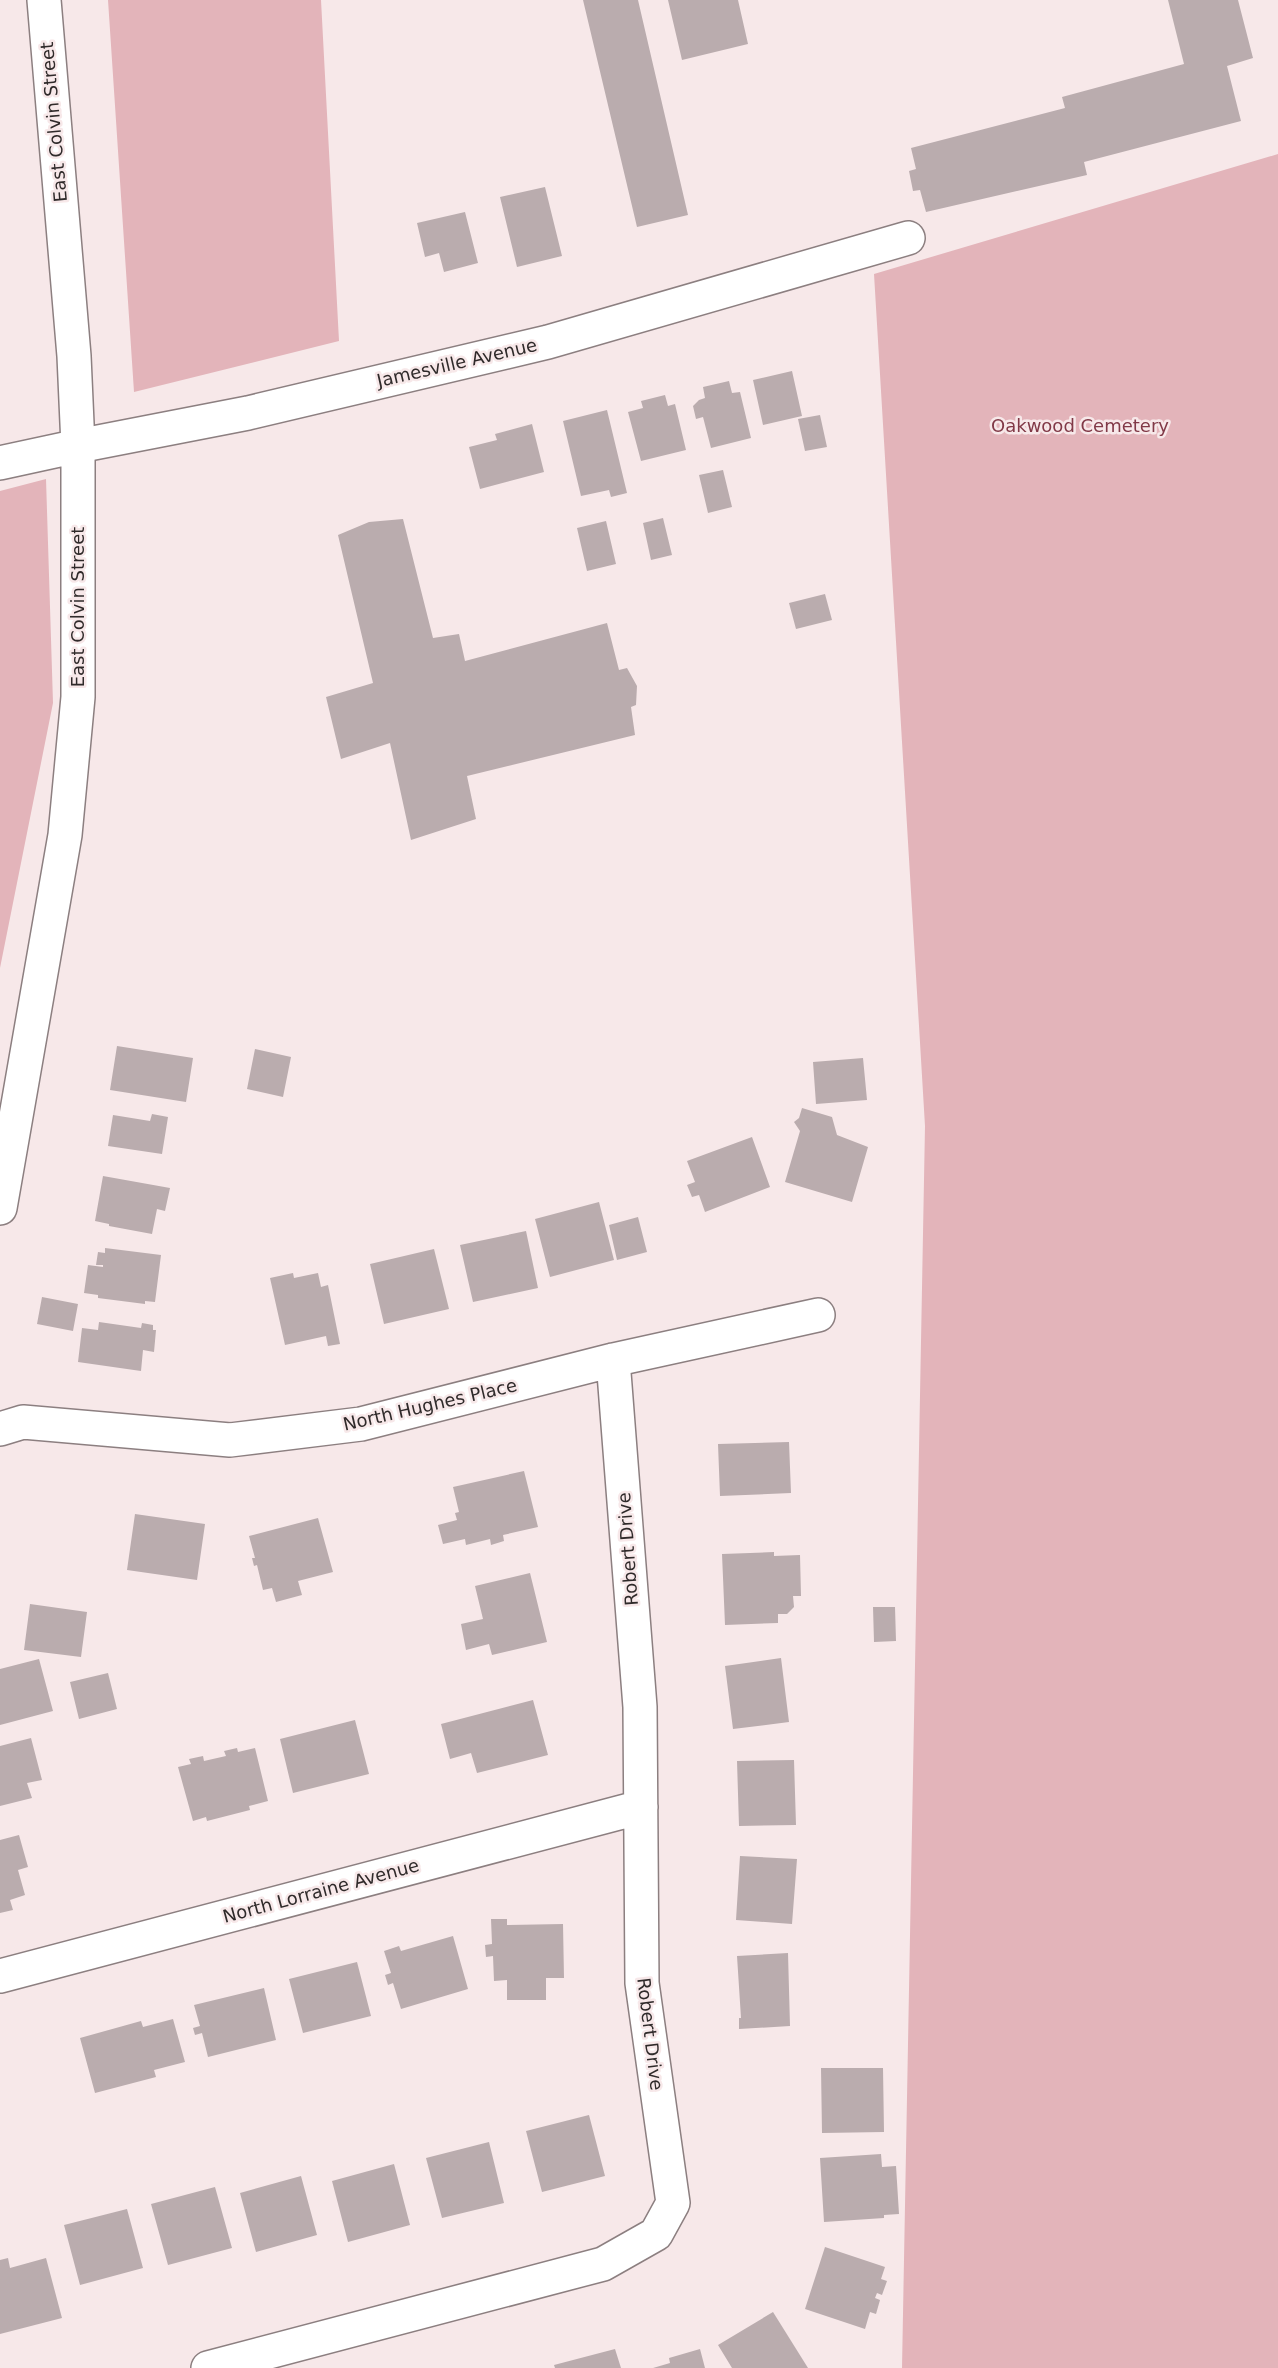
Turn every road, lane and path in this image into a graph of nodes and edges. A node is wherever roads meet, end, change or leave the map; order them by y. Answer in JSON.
{"nodes":[{"id":1,"x":44,"y":0,"type":"edge"},
{"id":2,"x":908,"y":238,"type":"dead end"},
{"id":3,"x":78,"y":446,"type":"junction"},
{"id":4,"x":0,"y":462,"type":"edge"},
{"id":5,"x":0,"y":1208,"type":"edge"},
{"id":6,"x":818,"y":1315,"type":"dead end"},
{"id":7,"x":613,"y":1360,"type":"junction"},
{"id":8,"x":0,"y":1429,"type":"edge"},
{"id":9,"x":641,"y":1807,"type":"junction"},
{"id":10,"x":0,"y":1976,"type":"edge"},
{"id":11,"x":208,"y":2368,"type":"edge"}],
"edges":[{"from":1,"to":3,"type":"street","name":"East Colvin Street"},
{"from":2,"to":3,"type":"street","name":"Jamesville Avenue"},
{"from":3,"to":4,"type":"street","name":"Jamesville Avenue"},
{"from":3,"to":5,"type":"street","name":"East Colvin Street"},
{"from":6,"to":7,"type":"street","name":"North Hughes Place"},
{"from":7,"to":8,"type":"street","name":"North Hughes Place"},
{"from":7,"to":9,"type":"street","name":"Robert Drive"},
{"from":9,"to":10,"type":"street","name":"North Lorraine Avenue"},
{"from":9,"to":11,"type":"street","name":"Robert Drive"}]}
